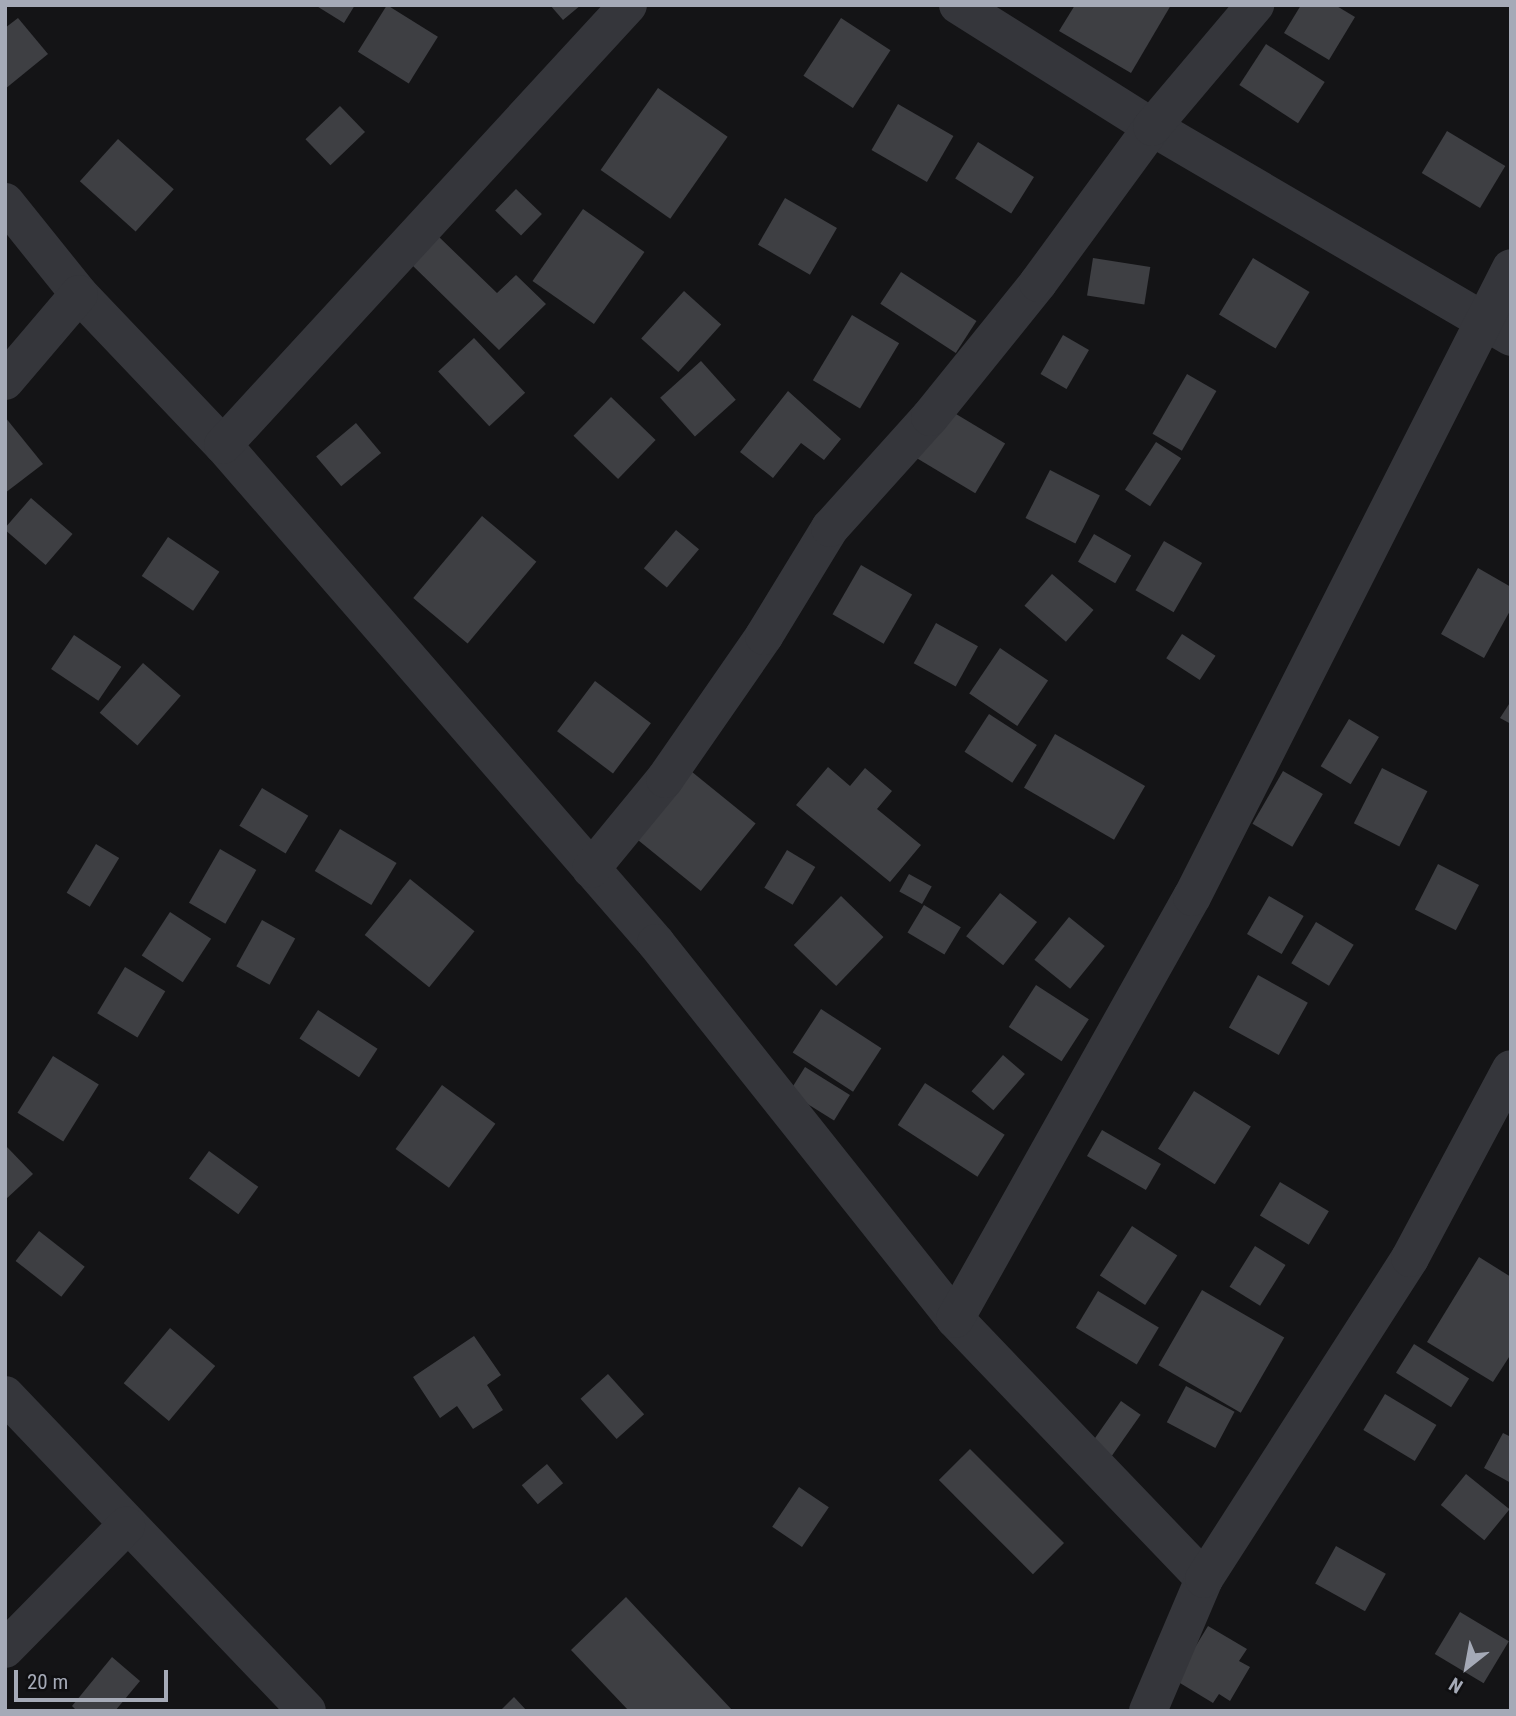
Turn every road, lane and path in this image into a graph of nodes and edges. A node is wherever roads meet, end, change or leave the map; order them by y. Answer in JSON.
{"nodes":[{"id":1,"x":628,"y":5,"type":"edge"},
{"id":2,"x":958,"y":5,"type":"edge"},
{"id":3,"x":1255,"y":5,"type":"edge"},
{"id":4,"x":1152,"y":127,"type":"junction"},
{"id":5,"x":5,"y":202,"type":"edge"},
{"id":6,"x":1511,"y":268,"type":"edge"},
{"id":7,"x":79,"y":294,"type":"junction"},
{"id":8,"x":1497,"y":329,"type":"edge"},
{"id":9,"x":5,"y":381,"type":"edge"},
{"id":10,"x":223,"y":445,"type":"junction"},
{"id":11,"x":591,"y":869,"type":"junction"},
{"id":12,"x":1511,"y":1069,"type":"edge"},
{"id":13,"x":955,"y":1319,"type":"junction"},
{"id":14,"x":5,"y":1395,"type":"edge"},
{"id":15,"x":126,"y":1526,"type":"junction"},
{"id":16,"x":1204,"y":1579,"type":"junction"},
{"id":17,"x":5,"y":1649,"type":"edge"},
{"id":18,"x":307,"y":1711,"type":"edge"},
{"id":19,"x":1148,"y":1711,"type":"edge"}],
"edges":[{"from":1,"to":10,"type":"street"},
{"from":2,"to":4,"type":"street"},
{"from":3,"to":4,"type":"street"},
{"from":4,"to":8,"type":"street"},
{"from":4,"to":11,"type":"street"},
{"from":5,"to":7,"type":"street"},
{"from":6,"to":8,"type":"street"},
{"from":7,"to":9,"type":"street"},
{"from":7,"to":10,"type":"street"},
{"from":8,"to":13,"type":"street"},
{"from":10,"to":11,"type":"street"},
{"from":11,"to":13,"type":"street"},
{"from":12,"to":16,"type":"street"},
{"from":13,"to":16,"type":"street"},
{"from":14,"to":15,"type":"street"},
{"from":15,"to":17,"type":"street"},
{"from":15,"to":18,"type":"street"},
{"from":16,"to":19,"type":"street"}]}
